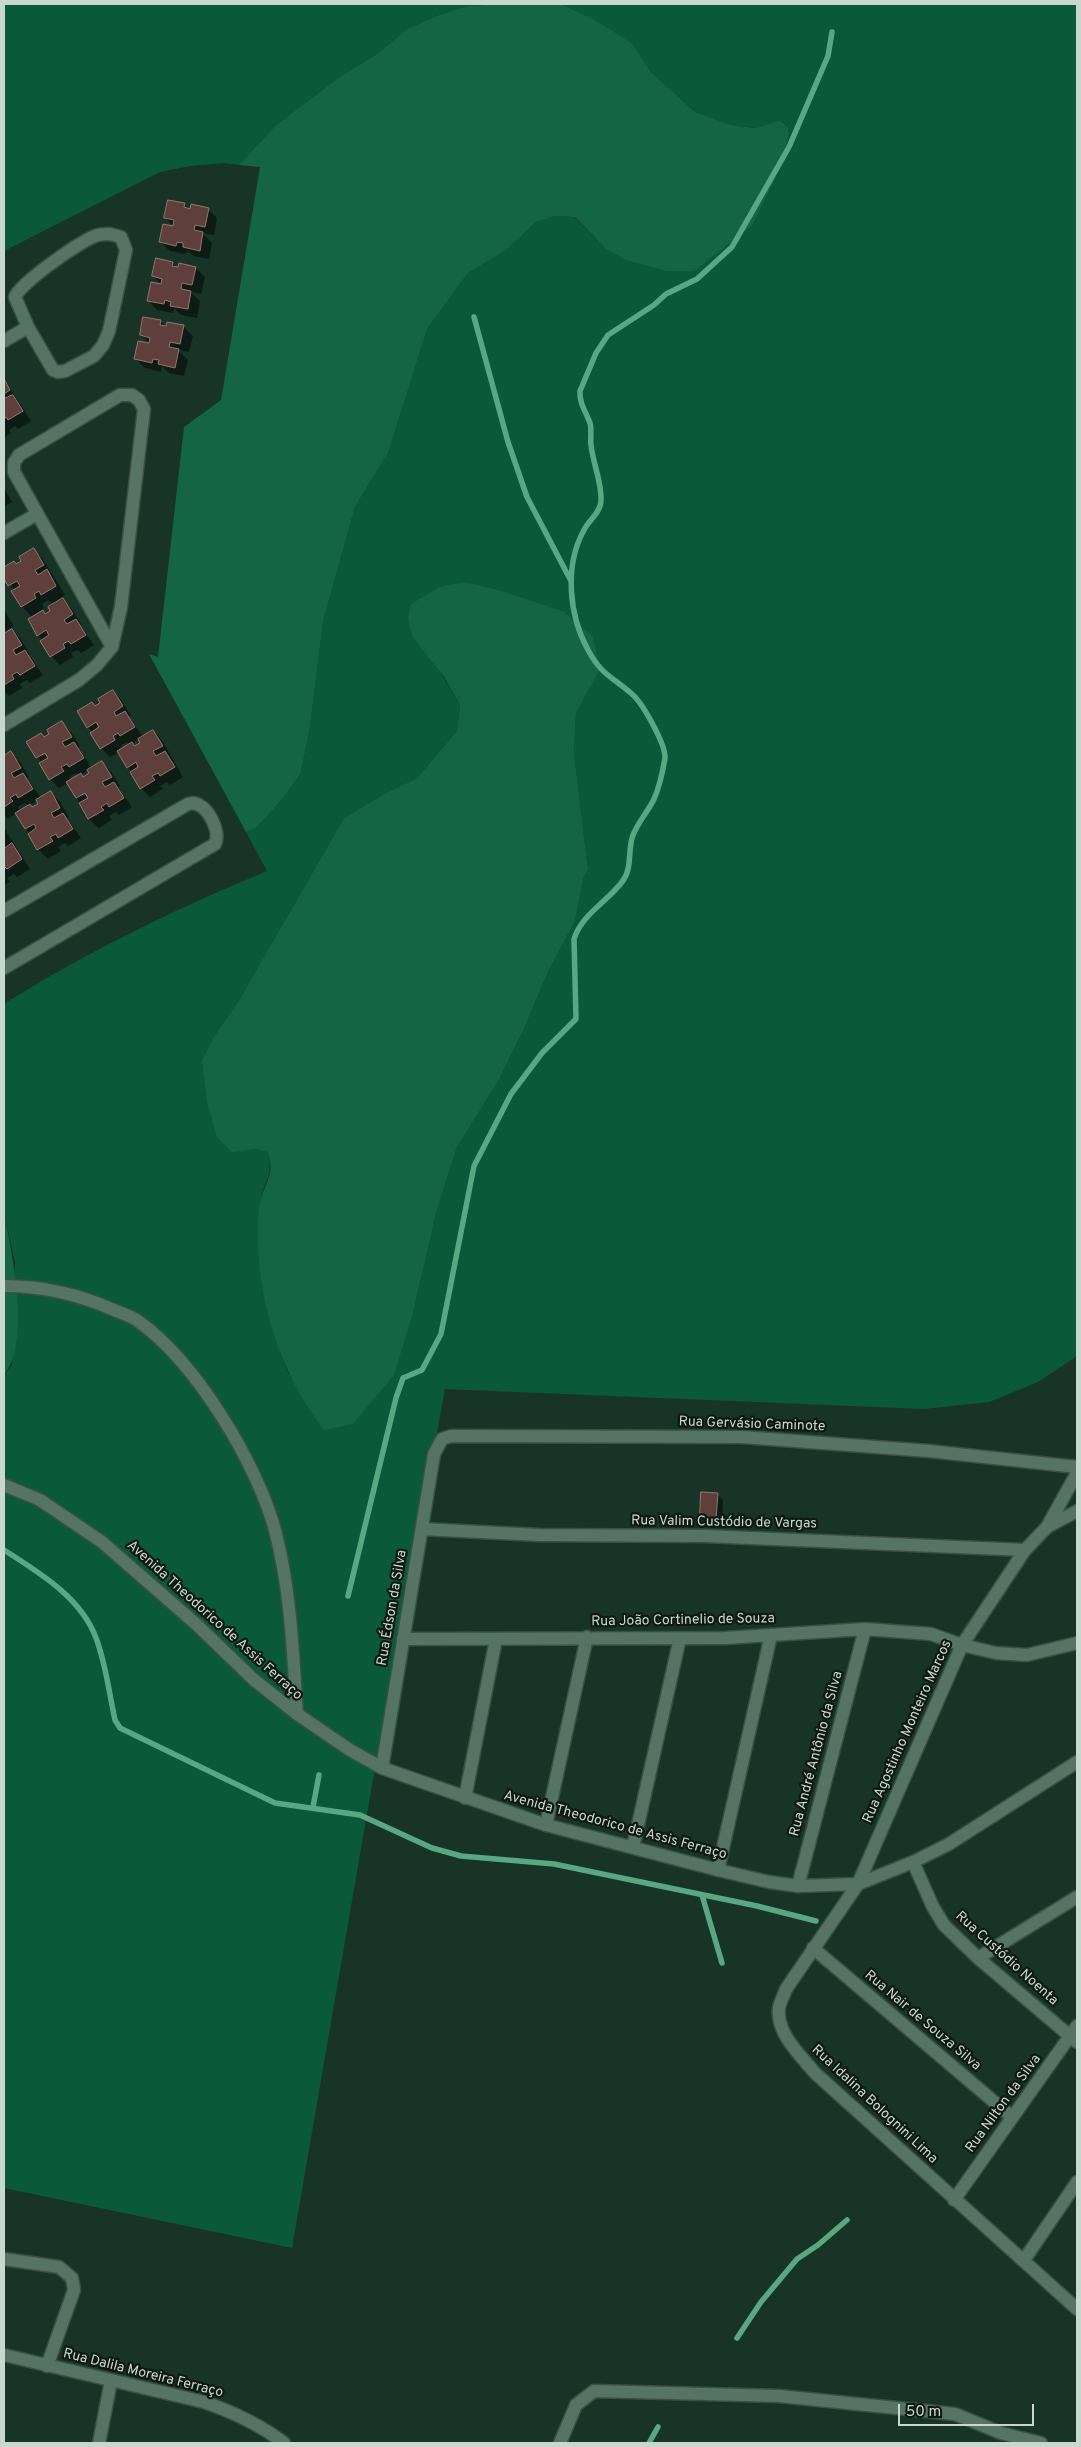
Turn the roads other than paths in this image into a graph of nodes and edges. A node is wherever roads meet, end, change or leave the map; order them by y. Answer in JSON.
{"nodes":[{"id":1,"x":28,"y":327,"type":"junction"},
{"id":2,"x":4,"y":341,"type":"edge"},
{"id":3,"x":37,"y":514,"type":"junction"},
{"id":4,"x":4,"y":533,"type":"edge"},
{"id":5,"x":112,"y":647,"type":"junction"},
{"id":6,"x":4,"y":725,"type":"edge"},
{"id":7,"x":4,"y":911,"type":"edge"},
{"id":8,"x":4,"y":968,"type":"edge"},
{"id":9,"x":4,"y":1286,"type":"edge"},
{"id":10,"x":434,"y":1454,"type":"joint"},
{"id":11,"x":1077,"y":1467,"type":"edge"},
{"id":12,"x":1077,"y":1473,"type":"edge"},
{"id":13,"x":4,"y":1485,"type":"edge"},
{"id":14,"x":1077,"y":1511,"type":"edge"},
{"id":15,"x":1047,"y":1527,"type":"junction"},
{"id":16,"x":422,"y":1529,"type":"junction"},
{"id":17,"x":1026,"y":1550,"type":"junction"},
{"id":18,"x":865,"y":1629,"type":"junction"},
{"id":19,"x":771,"y":1635,"type":"junction"},
{"id":20,"x":588,"y":1637,"type":"junction"},
{"id":21,"x":680,"y":1638,"type":"junction"},
{"id":22,"x":403,"y":1639,"type":"junction"},
{"id":23,"x":496,"y":1639,"type":"junction"},
{"id":24,"x":1077,"y":1643,"type":"edge"},
{"id":25,"x":962,"y":1645,"type":"junction"},
{"id":26,"x":297,"y":1714,"type":"junction"},
{"id":27,"x":1077,"y":1762,"type":"edge"},
{"id":28,"x":382,"y":1768,"type":"junction"},
{"id":29,"x":465,"y":1798,"type":"junction"},
{"id":30,"x":546,"y":1825,"type":"junction"},
{"id":31,"x":633,"y":1848,"type":"junction"},
{"id":32,"x":913,"y":1862,"type":"junction"},
{"id":33,"x":718,"y":1870,"type":"junction"},
{"id":34,"x":858,"y":1884,"type":"junction"},
{"id":35,"x":798,"y":1886,"type":"junction"},
{"id":36,"x":1077,"y":1897,"type":"edge"},
{"id":37,"x":813,"y":1948,"type":"junction"},
{"id":38,"x":978,"y":1958,"type":"junction"},
{"id":39,"x":1075,"y":2035,"type":"edge"},
{"id":40,"x":1012,"y":2117,"type":"junction"},
{"id":41,"x":1077,"y":2182,"type":"edge"},
{"id":42,"x":954,"y":2200,"type":"junction"},
{"id":43,"x":4,"y":2259,"type":"edge"},
{"id":44,"x":1024,"y":2260,"type":"junction"},
{"id":45,"x":1077,"y":2309,"type":"edge"},
{"id":46,"x":4,"y":2355,"type":"edge"},
{"id":47,"x":47,"y":2366,"type":"junction"},
{"id":48,"x":111,"y":2380,"type":"junction"},
{"id":49,"x":99,"y":2443,"type":"edge"},
{"id":50,"x":284,"y":2443,"type":"edge"},
{"id":51,"x":560,"y":2443,"type":"edge"},
{"id":52,"x":1041,"y":2443,"type":"edge"}],
"edges":[{"from":1,"to":1,"type":"street"},
{"from":1,"to":2,"type":"street"},
{"from":3,"to":4,"type":"street"},
{"from":3,"to":5,"type":"street"},
{"from":3,"to":5,"type":"street"},
{"from":5,"to":6,"type":"street"},
{"from":7,"to":8,"type":"street"},
{"from":9,"to":26,"type":"street"},
{"from":10,"to":11,"type":"street","name":"Rua Gervásio Caminote"},
{"from":10,"to":16,"type":"street","name":"Rua Édson da Silva"},
{"from":12,"to":15,"type":"street","name":"Rua Agostinho Monteiro Marcos"},
{"from":13,"to":26,"type":"street","name":"Avenida Theodorico de Assis Ferraço"},
{"from":14,"to":15,"type":"street"},
{"from":15,"to":17,"type":"street","name":"Rua Agostinho Monteiro Marcos"},
{"from":16,"to":17,"type":"street","name":"Rua Valim Custódio de Vargas"},
{"from":16,"to":22,"type":"street","name":"Rua Édson da Silva"},
{"from":17,"to":25,"type":"street","name":"Rua Agostinho Monteiro Marcos"},
{"from":18,"to":19,"type":"street","name":"Rua João Cortinelio de Souza"},
{"from":18,"to":25,"type":"street","name":"Rua João Cortinelio de Souza"},
{"from":18,"to":35,"type":"street","name":"Rua André Antônio da Silva"},
{"from":19,"to":21,"type":"street","name":"Rua João Cortinelio de Souza"},
{"from":19,"to":33,"type":"street"},
{"from":20,"to":21,"type":"street","name":"Rua João Cortinelio de Souza"},
{"from":20,"to":23,"type":"street","name":"Rua João Cortinelio de Souza"},
{"from":20,"to":30,"type":"street"},
{"from":21,"to":31,"type":"street"},
{"from":22,"to":23,"type":"street","name":"Rua João Cortinelio de Souza"},
{"from":22,"to":28,"type":"street","name":"Rua Édson da Silva"},
{"from":23,"to":29,"type":"street"},
{"from":24,"to":25,"type":"street","name":"Rua João Cortinelio de Souza"},
{"from":25,"to":34,"type":"street","name":"Rua Agostinho Monteiro Marcos"},
{"from":26,"to":28,"type":"street","name":"Avenida Theodorico de Assis Ferraço"},
{"from":27,"to":32,"type":"street","name":"Avenida Theodorico de Assis Ferraço"},
{"from":28,"to":29,"type":"street","name":"Avenida Theodorico de Assis Ferraço"},
{"from":29,"to":30,"type":"street","name":"Avenida Theodorico de Assis Ferraço"},
{"from":30,"to":31,"type":"street","name":"Avenida Theodorico de Assis Ferraço"},
{"from":31,"to":33,"type":"street","name":"Avenida Theodorico de Assis Ferraço"},
{"from":32,"to":34,"type":"street","name":"Avenida Theodorico de Assis Ferraço"},
{"from":32,"to":38,"type":"street","name":"Rua Custódio Noenta"},
{"from":33,"to":35,"type":"street","name":"Avenida Theodorico de Assis Ferraço"},
{"from":34,"to":35,"type":"street","name":"Avenida Theodorico de Assis Ferraço"},
{"from":34,"to":37,"type":"street","name":"Rua Idalina Bolognini Lima"},
{"from":36,"to":38,"type":"street"},
{"from":37,"to":40,"type":"street","name":"Rua Nair de Souza Silva"},
{"from":37,"to":42,"type":"street","name":"Rua Idalina Bolognini Lima"},
{"from":38,"to":39,"type":"street","name":"Rua Custódio Noenta"},
{"from":39,"to":40,"type":"street","name":"Rua Nilton da Silva"},
{"from":40,"to":42,"type":"street","name":"Rua Nilton da Silva"},
{"from":41,"to":44,"type":"street"},
{"from":42,"to":44,"type":"street","name":"Rua Idalina Bolognini Lima"},
{"from":43,"to":47,"type":"street","name":"Rua Dalila Moreira Ferraço"},
{"from":44,"to":45,"type":"street","name":"Rua Idalina Bolognini Lima"},
{"from":46,"to":47,"type":"street","name":"Rua Dalila Moreira Ferraço"},
{"from":47,"to":48,"type":"street","name":"Rua Dalila Moreira Ferraço"},
{"from":48,"to":49,"type":"street"},
{"from":48,"to":50,"type":"street","name":"Rua Dalila Moreira Ferraço"},
{"from":51,"to":52,"type":"street"}]}
